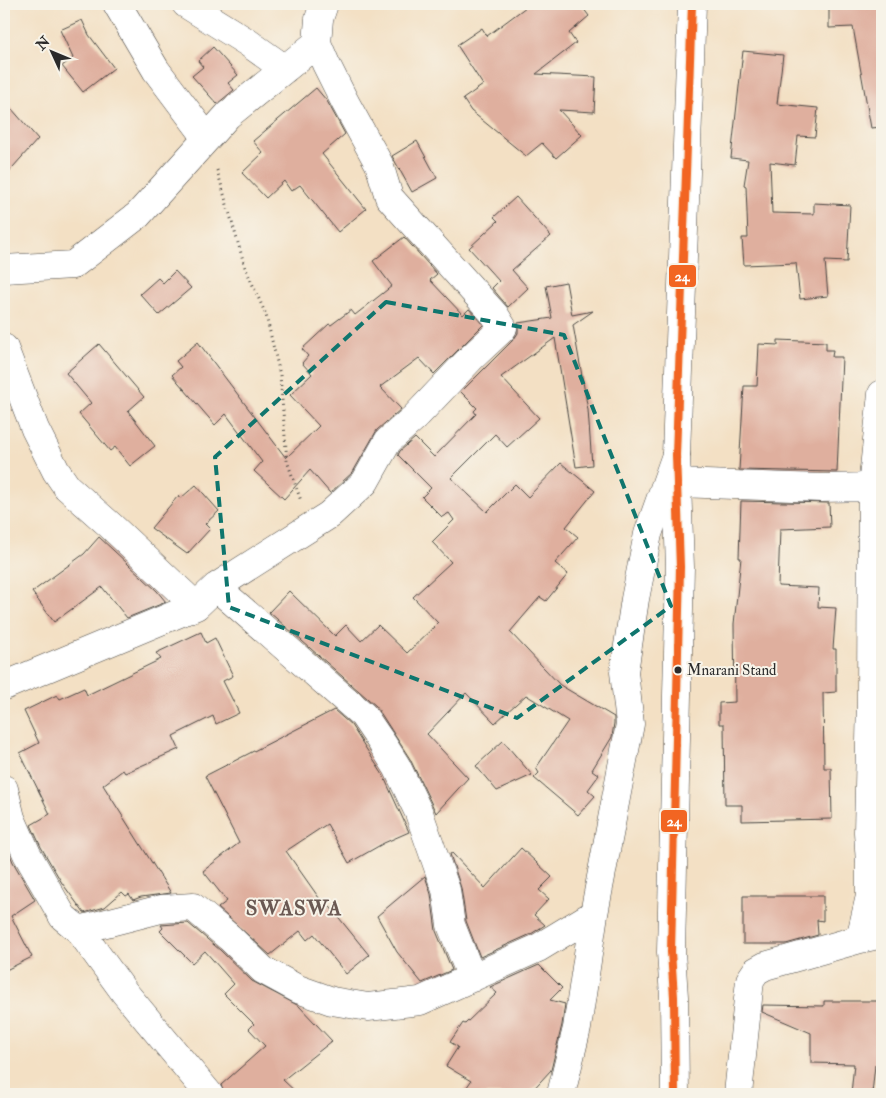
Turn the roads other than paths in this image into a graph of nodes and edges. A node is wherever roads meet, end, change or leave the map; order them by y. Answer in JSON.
{"nodes":[{"id":1,"x":117,"y":4,"type":"edge"},
{"id":2,"x":186,"y":4,"type":"edge"},
{"id":3,"x":324,"y":4,"type":"edge"},
{"id":4,"x":692,"y":4,"type":"edge"},
{"id":5,"x":317,"y":43,"type":"junction"},
{"id":6,"x":285,"y":69,"type":"junction"},
{"id":7,"x":207,"y":138,"type":"junction"},
{"id":8,"x":4,"y":269,"type":"edge"},
{"id":9,"x":4,"y":348,"type":"edge"},
{"id":10,"x":882,"y":394,"type":"edge"},
{"id":11,"x":676,"y":455,"type":"junction"},
{"id":12,"x":677,"y":483,"type":"junction"},
{"id":13,"x":872,"y":487,"type":"junction"},
{"id":14,"x":216,"y":587,"type":"junction"},
{"id":15,"x":196,"y":606,"type":"junction"},
{"id":16,"x":4,"y":686,"type":"edge"},
{"id":17,"x":4,"y":789,"type":"edge"},
{"id":18,"x":876,"y":882,"type":"edge"},
{"id":19,"x":594,"y":914,"type":"junction"},
{"id":20,"x":79,"y":930,"type":"junction"},
{"id":21,"x":871,"y":936,"type":"edge"},
{"id":22,"x":472,"y":978,"type":"junction"},
{"id":23,"x":209,"y":1094,"type":"edge"},
{"id":24,"x":561,"y":1094,"type":"edge"},
{"id":25,"x":675,"y":1094,"type":"edge"},
{"id":26,"x":738,"y":1094,"type":"edge"}],
"edges":[{"from":1,"to":7,"type":"street"},
{"from":2,"to":6,"type":"street"},
{"from":3,"to":5,"type":"street"},
{"from":4,"to":11,"type":"street"},
{"from":5,"to":6,"type":"street"},
{"from":5,"to":14,"type":"street"},
{"from":6,"to":7,"type":"street"},
{"from":7,"to":8,"type":"street"},
{"from":9,"to":15,"type":"street"},
{"from":10,"to":13,"type":"street"},
{"from":11,"to":12,"type":"street"},
{"from":11,"to":19,"type":"street"},
{"from":12,"to":13,"type":"street"},
{"from":12,"to":25,"type":"street"},
{"from":13,"to":18,"type":"street"},
{"from":14,"to":15,"type":"street"},
{"from":14,"to":22,"type":"street"},
{"from":15,"to":16,"type":"street"},
{"from":17,"to":20,"type":"street"},
{"from":18,"to":21,"type":"street"},
{"from":19,"to":22,"type":"street"},
{"from":19,"to":24,"type":"street"},
{"from":20,"to":22,"type":"street"},
{"from":20,"to":23,"type":"street"},
{"from":21,"to":26,"type":"street"}]}
